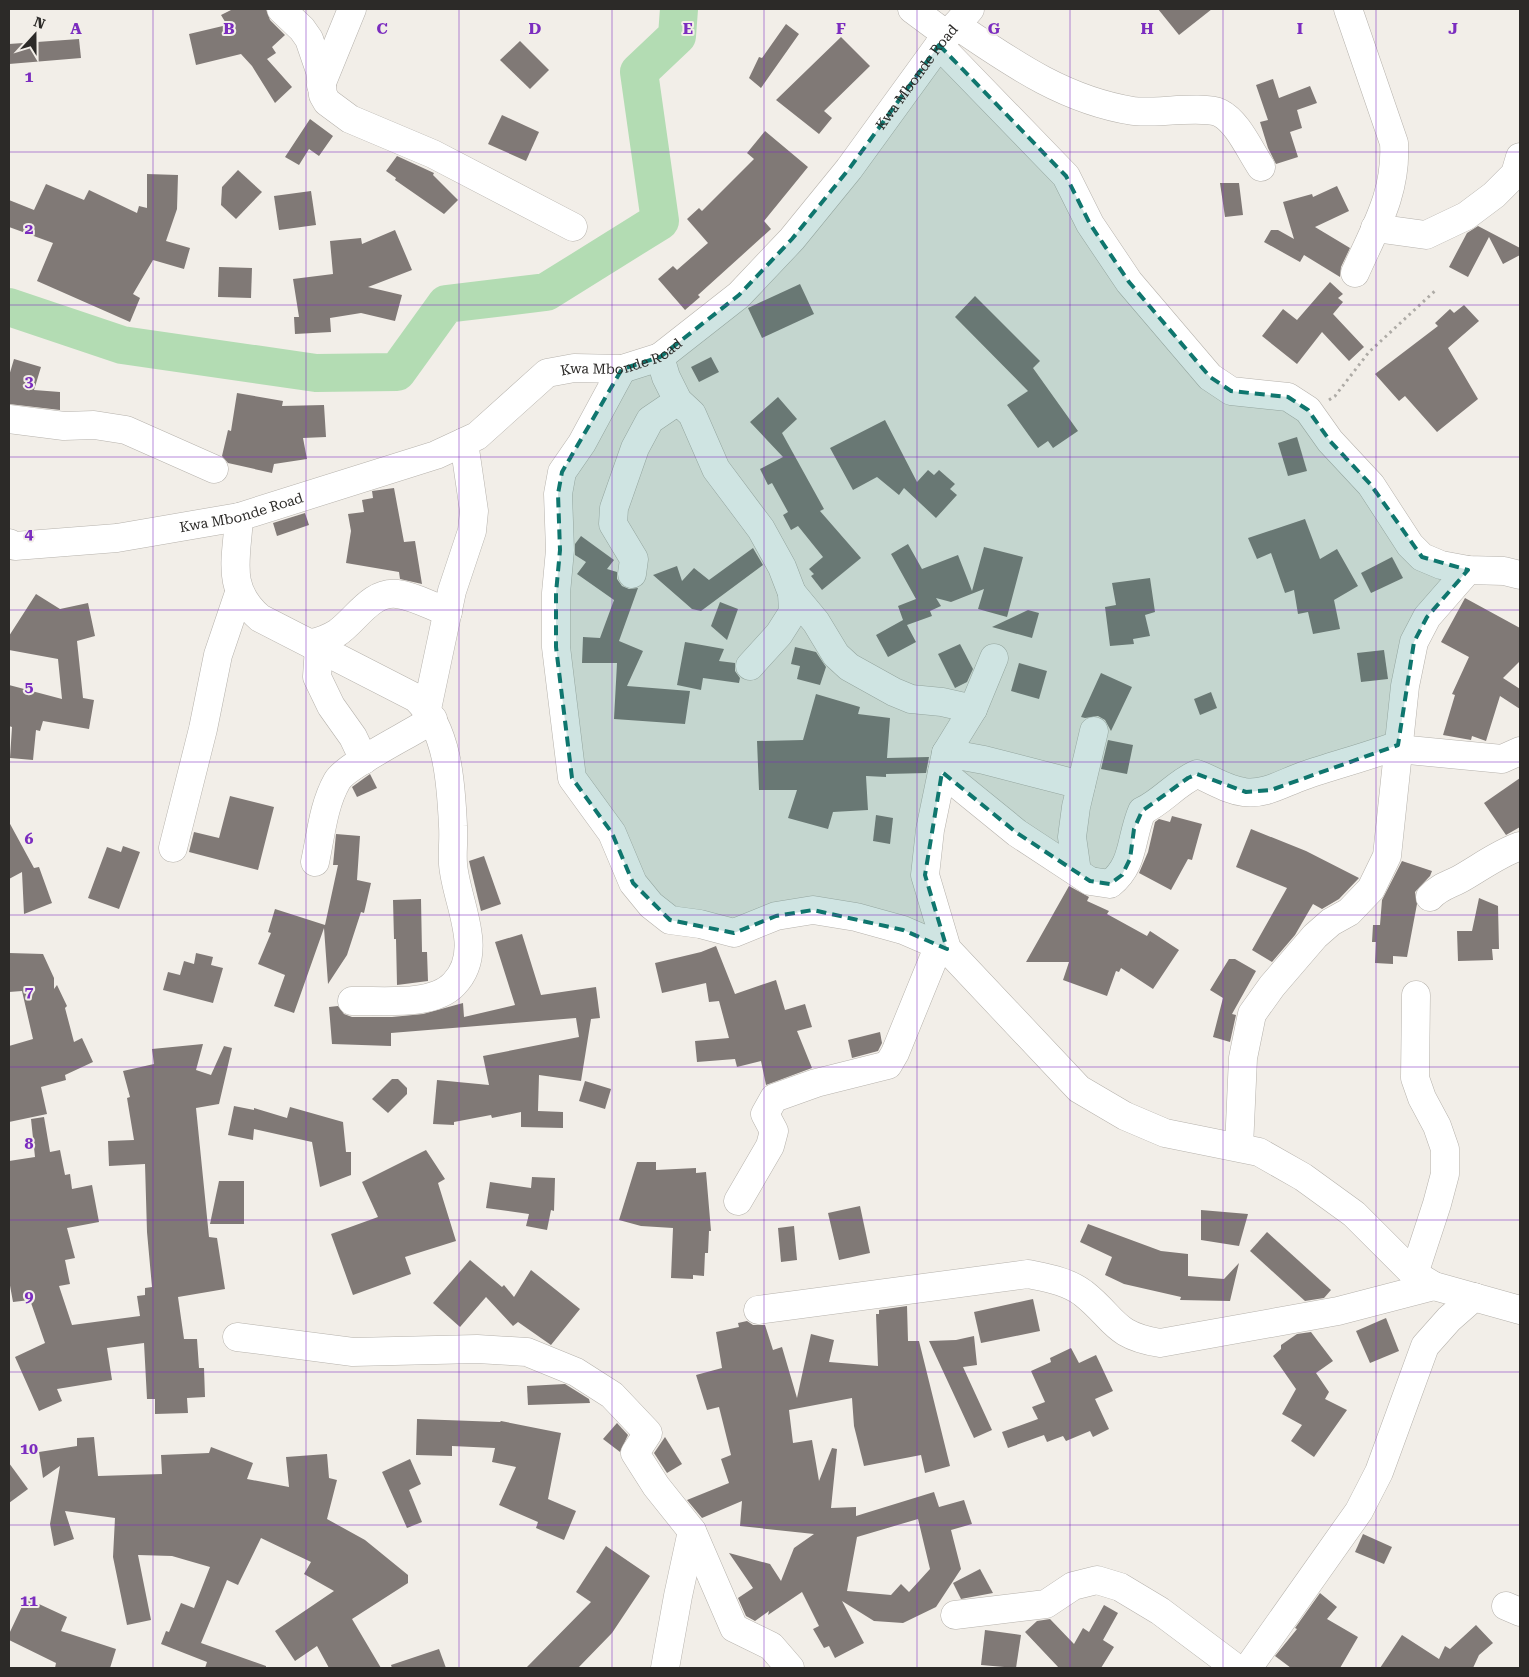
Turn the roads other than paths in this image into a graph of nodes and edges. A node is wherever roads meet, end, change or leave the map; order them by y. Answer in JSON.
{"nodes":[{"id":1,"x":280,"y":9,"type":"edge"},
{"id":2,"x":352,"y":9,"type":"edge"},
{"id":3,"x":912,"y":9,"type":"edge"},
{"id":4,"x":1348,"y":9,"type":"edge"},
{"id":5,"x":953,"y":28,"type":"edge"},
{"id":6,"x":321,"y":85,"type":"junction"},
{"id":7,"x":1520,"y":157,"type":"edge"},
{"id":8,"x":1261,"y":167,"type":"dead end"},
{"id":9,"x":573,"y":227,"type":"dead end"},
{"id":10,"x":1375,"y":228,"type":"junction"},
{"id":11,"x":1355,"y":273,"type":"dead end"},
{"id":12,"x":660,"y":357,"type":"junction"},
{"id":13,"x":622,"y":369,"type":"junction"},
{"id":14,"x":678,"y":401,"type":"junction"},
{"id":15,"x":9,"y":419,"type":"edge"},
{"id":16,"x":464,"y":442,"type":"junction"},
{"id":17,"x":214,"y":469,"type":"dead end"},
{"id":18,"x":239,"y":517,"type":"junction"},
{"id":19,"x":11,"y":548,"type":"edge"},
{"id":20,"x":1468,"y":570,"type":"junction"},
{"id":21,"x":632,"y":574,"type":"dead end"},
{"id":22,"x":1520,"y":575,"type":"edge"},
{"id":23,"x":239,"y":593,"type":"junction"},
{"id":24,"x":792,"y":593,"type":"junction"},
{"id":25,"x":448,"y":612,"type":"junction"},
{"id":26,"x":316,"y":645,"type":"junction"},
{"id":27,"x":994,"y":658,"type":"dead end"},
{"id":28,"x":750,"y":666,"type":"dead end"},
{"id":29,"x":973,"y":710,"type":"junction"},
{"id":30,"x":430,"y":714,"type":"junction"},
{"id":31,"x":1094,"y":731,"type":"dead end"},
{"id":32,"x":1398,"y":747,"type":"junction"},
{"id":33,"x":1520,"y":751,"type":"edge"},
{"id":34,"x":364,"y":760,"type":"junction"},
{"id":35,"x":944,"y":763,"type":"junction"},
{"id":36,"x":1080,"y":785,"type":"junction"},
{"id":37,"x":1520,"y":846,"type":"edge"},
{"id":38,"x":174,"y":848,"type":"dead end"},
{"id":39,"x":315,"y":862,"type":"dead end"},
{"id":40,"x":1077,"y":872,"type":"junction"},
{"id":41,"x":1430,"y":897,"type":"dead end"},
{"id":42,"x":943,"y":947,"type":"junction"},
{"id":43,"x":1416,"y":994,"type":"dead end"},
{"id":44,"x":352,"y":1001,"type":"dead end"},
{"id":45,"x":1239,"y":1147,"type":"junction"},
{"id":46,"x":738,"y":1201,"type":"dead end"},
{"id":47,"x":1424,"y":1280,"type":"junction"},
{"id":48,"x":1520,"y":1289,"type":"edge"},
{"id":49,"x":1497,"y":1304,"type":"edge"},
{"id":50,"x":758,"y":1310,"type":"dead end"},
{"id":51,"x":237,"y":1337,"type":"dead end"},
{"id":52,"x":692,"y":1531,"type":"junction"},
{"id":53,"x":955,"y":1615,"type":"dead end"},
{"id":54,"x":666,"y":1668,"type":"edge"},
{"id":55,"x":790,"y":1668,"type":"edge"},
{"id":56,"x":1236,"y":1668,"type":"edge"},
{"id":57,"x":1248,"y":1668,"type":"edge"}],
"edges":[{"from":1,"to":6,"type":"street"},
{"from":2,"to":6,"type":"street"},
{"from":3,"to":5,"type":"street"},
{"from":4,"to":10,"type":"street"},
{"from":5,"to":8,"type":"street"},
{"from":5,"to":12,"type":"street","name":"Kwa Mbonde Road"},
{"from":5,"to":20,"type":"street"},
{"from":6,"to":9,"type":"street"},
{"from":7,"to":10,"type":"street"},
{"from":10,"to":11,"type":"street"},
{"from":12,"to":13,"type":"street","name":"Kwa Mbonde Road"},
{"from":12,"to":14,"type":"street"},
{"from":13,"to":16,"type":"street","name":"Kwa Mbonde Road"},
{"from":13,"to":42,"type":"street"},
{"from":14,"to":21,"type":"street"},
{"from":14,"to":24,"type":"street"},
{"from":15,"to":17,"type":"street"},
{"from":16,"to":18,"type":"street","name":"Kwa Mbonde Road"},
{"from":16,"to":25,"type":"street"},
{"from":18,"to":19,"type":"street","name":"Kwa Mbonde Road"},
{"from":18,"to":23,"type":"street"},
{"from":20,"to":22,"type":"street"},
{"from":20,"to":32,"type":"street"},
{"from":23,"to":26,"type":"street"},
{"from":23,"to":38,"type":"street"},
{"from":24,"to":28,"type":"street"},
{"from":24,"to":29,"type":"street"},
{"from":25,"to":26,"type":"street"},
{"from":25,"to":30,"type":"street"},
{"from":26,"to":30,"type":"street"},
{"from":26,"to":34,"type":"street"},
{"from":27,"to":29,"type":"street"},
{"from":29,"to":35,"type":"street"},
{"from":30,"to":34,"type":"street"},
{"from":30,"to":44,"type":"street"},
{"from":31,"to":36,"type":"street"},
{"from":32,"to":33,"type":"street"},
{"from":32,"to":40,"type":"street"},
{"from":32,"to":45,"type":"street"},
{"from":34,"to":39,"type":"street"},
{"from":35,"to":36,"type":"street"},
{"from":35,"to":40,"type":"street"},
{"from":35,"to":42,"type":"street"},
{"from":36,"to":40,"type":"street"},
{"from":37,"to":41,"type":"street"},
{"from":42,"to":45,"type":"street"},
{"from":42,"to":46,"type":"street"},
{"from":43,"to":47,"type":"street"},
{"from":45,"to":47,"type":"street"},
{"from":47,"to":49,"type":"street"},
{"from":47,"to":50,"type":"street"},
{"from":48,"to":49,"type":"street"},
{"from":49,"to":57,"type":"street"},
{"from":51,"to":52,"type":"street"},
{"from":52,"to":54,"type":"street"},
{"from":52,"to":55,"type":"street"},
{"from":53,"to":56,"type":"street"}]}
